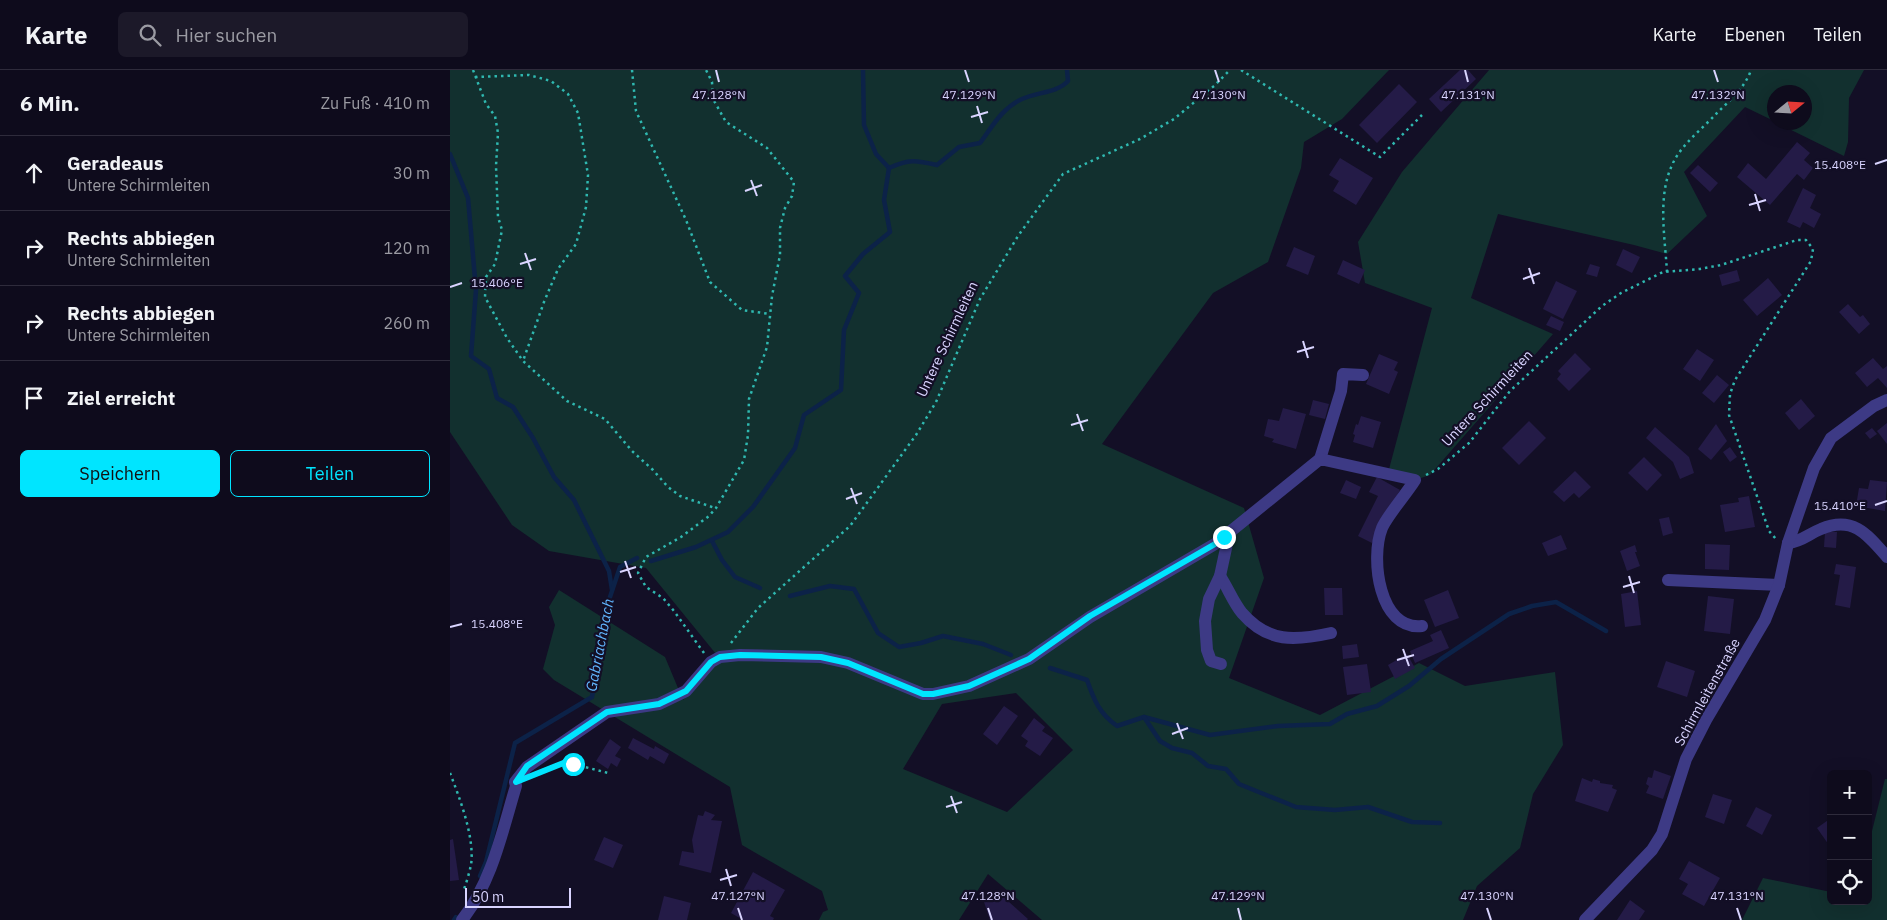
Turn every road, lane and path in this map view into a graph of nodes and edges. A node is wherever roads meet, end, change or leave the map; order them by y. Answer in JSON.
{"nodes":[{"id":1,"x":473,"y":70,"type":"edge"},
{"id":2,"x":632,"y":70,"type":"edge"},
{"id":3,"x":706,"y":70,"type":"edge"},
{"id":4,"x":1230,"y":70,"type":"edge"},
{"id":5,"x":1241,"y":70,"type":"edge"},
{"id":6,"x":1751,"y":70,"type":"edge"},
{"id":7,"x":474,"y":77,"type":"junction"},
{"id":8,"x":1422,"y":115,"type":"dead end"},
{"id":9,"x":1667,"y":272,"type":"junction"},
{"id":10,"x":770,"y":314,"type":"junction"},
{"id":11,"x":523,"y":361,"type":"junction"},
{"id":12,"x":1362,"y":374,"type":"dead end"},
{"id":13,"x":1887,"y":400,"type":"edge"},
{"id":14,"x":1320,"y":459,"type":"junction"},
{"id":15,"x":1415,"y":480,"type":"junction"},
{"id":16,"x":716,"y":508,"type":"junction"},
{"id":17,"x":1224,"y":537,"type":"junction"},
{"id":18,"x":1788,"y":543,"type":"junction"},
{"id":19,"x":1887,"y":557,"type":"edge"},
{"id":20,"x":1220,"y":576,"type":"junction"},
{"id":21,"x":1668,"y":580,"type":"dead end"},
{"id":22,"x":1779,"y":585,"type":"junction"},
{"id":23,"x":1422,"y":626,"type":"dead end"},
{"id":24,"x":1331,"y":633,"type":"dead end"},
{"id":25,"x":715,"y":660,"type":"junction"},
{"id":26,"x":1221,"y":664,"type":"dead end"},
{"id":27,"x":548,"y":769,"type":"dead end"},
{"id":28,"x":450,"y":773,"type":"edge"},
{"id":29,"x":608,"y":773,"type":"dead end"},
{"id":30,"x":462,"y":898,"type":"dead end"},
{"id":31,"x":462,"y":920,"type":"edge"},
{"id":32,"x":1585,"y":920,"type":"edge"}],
"edges":[{"from":1,"to":7,"type":"path"},
{"from":2,"to":10,"type":"path"},
{"from":3,"to":10,"type":"path"},
{"from":4,"to":25,"type":"path","name":"Untere Schirmleiten"},
{"from":5,"to":8,"type":"path"},
{"from":6,"to":9,"type":"path"},
{"from":7,"to":11,"type":"path"},
{"from":7,"to":11,"type":"path"},
{"from":9,"to":15,"type":"path","name":"Untere Schirmleiten"},
{"from":9,"to":18,"type":"path","name":"Untere Schirmleiten"},
{"from":10,"to":16,"type":"path"},
{"from":11,"to":16,"type":"path"},
{"from":12,"to":14,"type":"street"},
{"from":13,"to":18,"type":"street","name":"Schirmleitenstraße"},
{"from":14,"to":15,"type":"street"},
{"from":14,"to":17,"type":"street"},
{"from":15,"to":23,"type":"street"},
{"from":16,"to":25,"type":"path"},
{"from":17,"to":20,"type":"street"},
{"from":17,"to":25,"type":"street"},
{"from":18,"to":19,"type":"street"},
{"from":18,"to":22,"type":"street","name":"Schirmleitenstraße"},
{"from":20,"to":24,"type":"street"},
{"from":20,"to":26,"type":"street"},
{"from":21,"to":22,"type":"street"},
{"from":22,"to":32,"type":"street","name":"Schirmleitenstraße"},
{"from":25,"to":31,"type":"street"},
{"from":27,"to":29,"type":"path"},
{"from":28,"to":30,"type":"path"}]}
